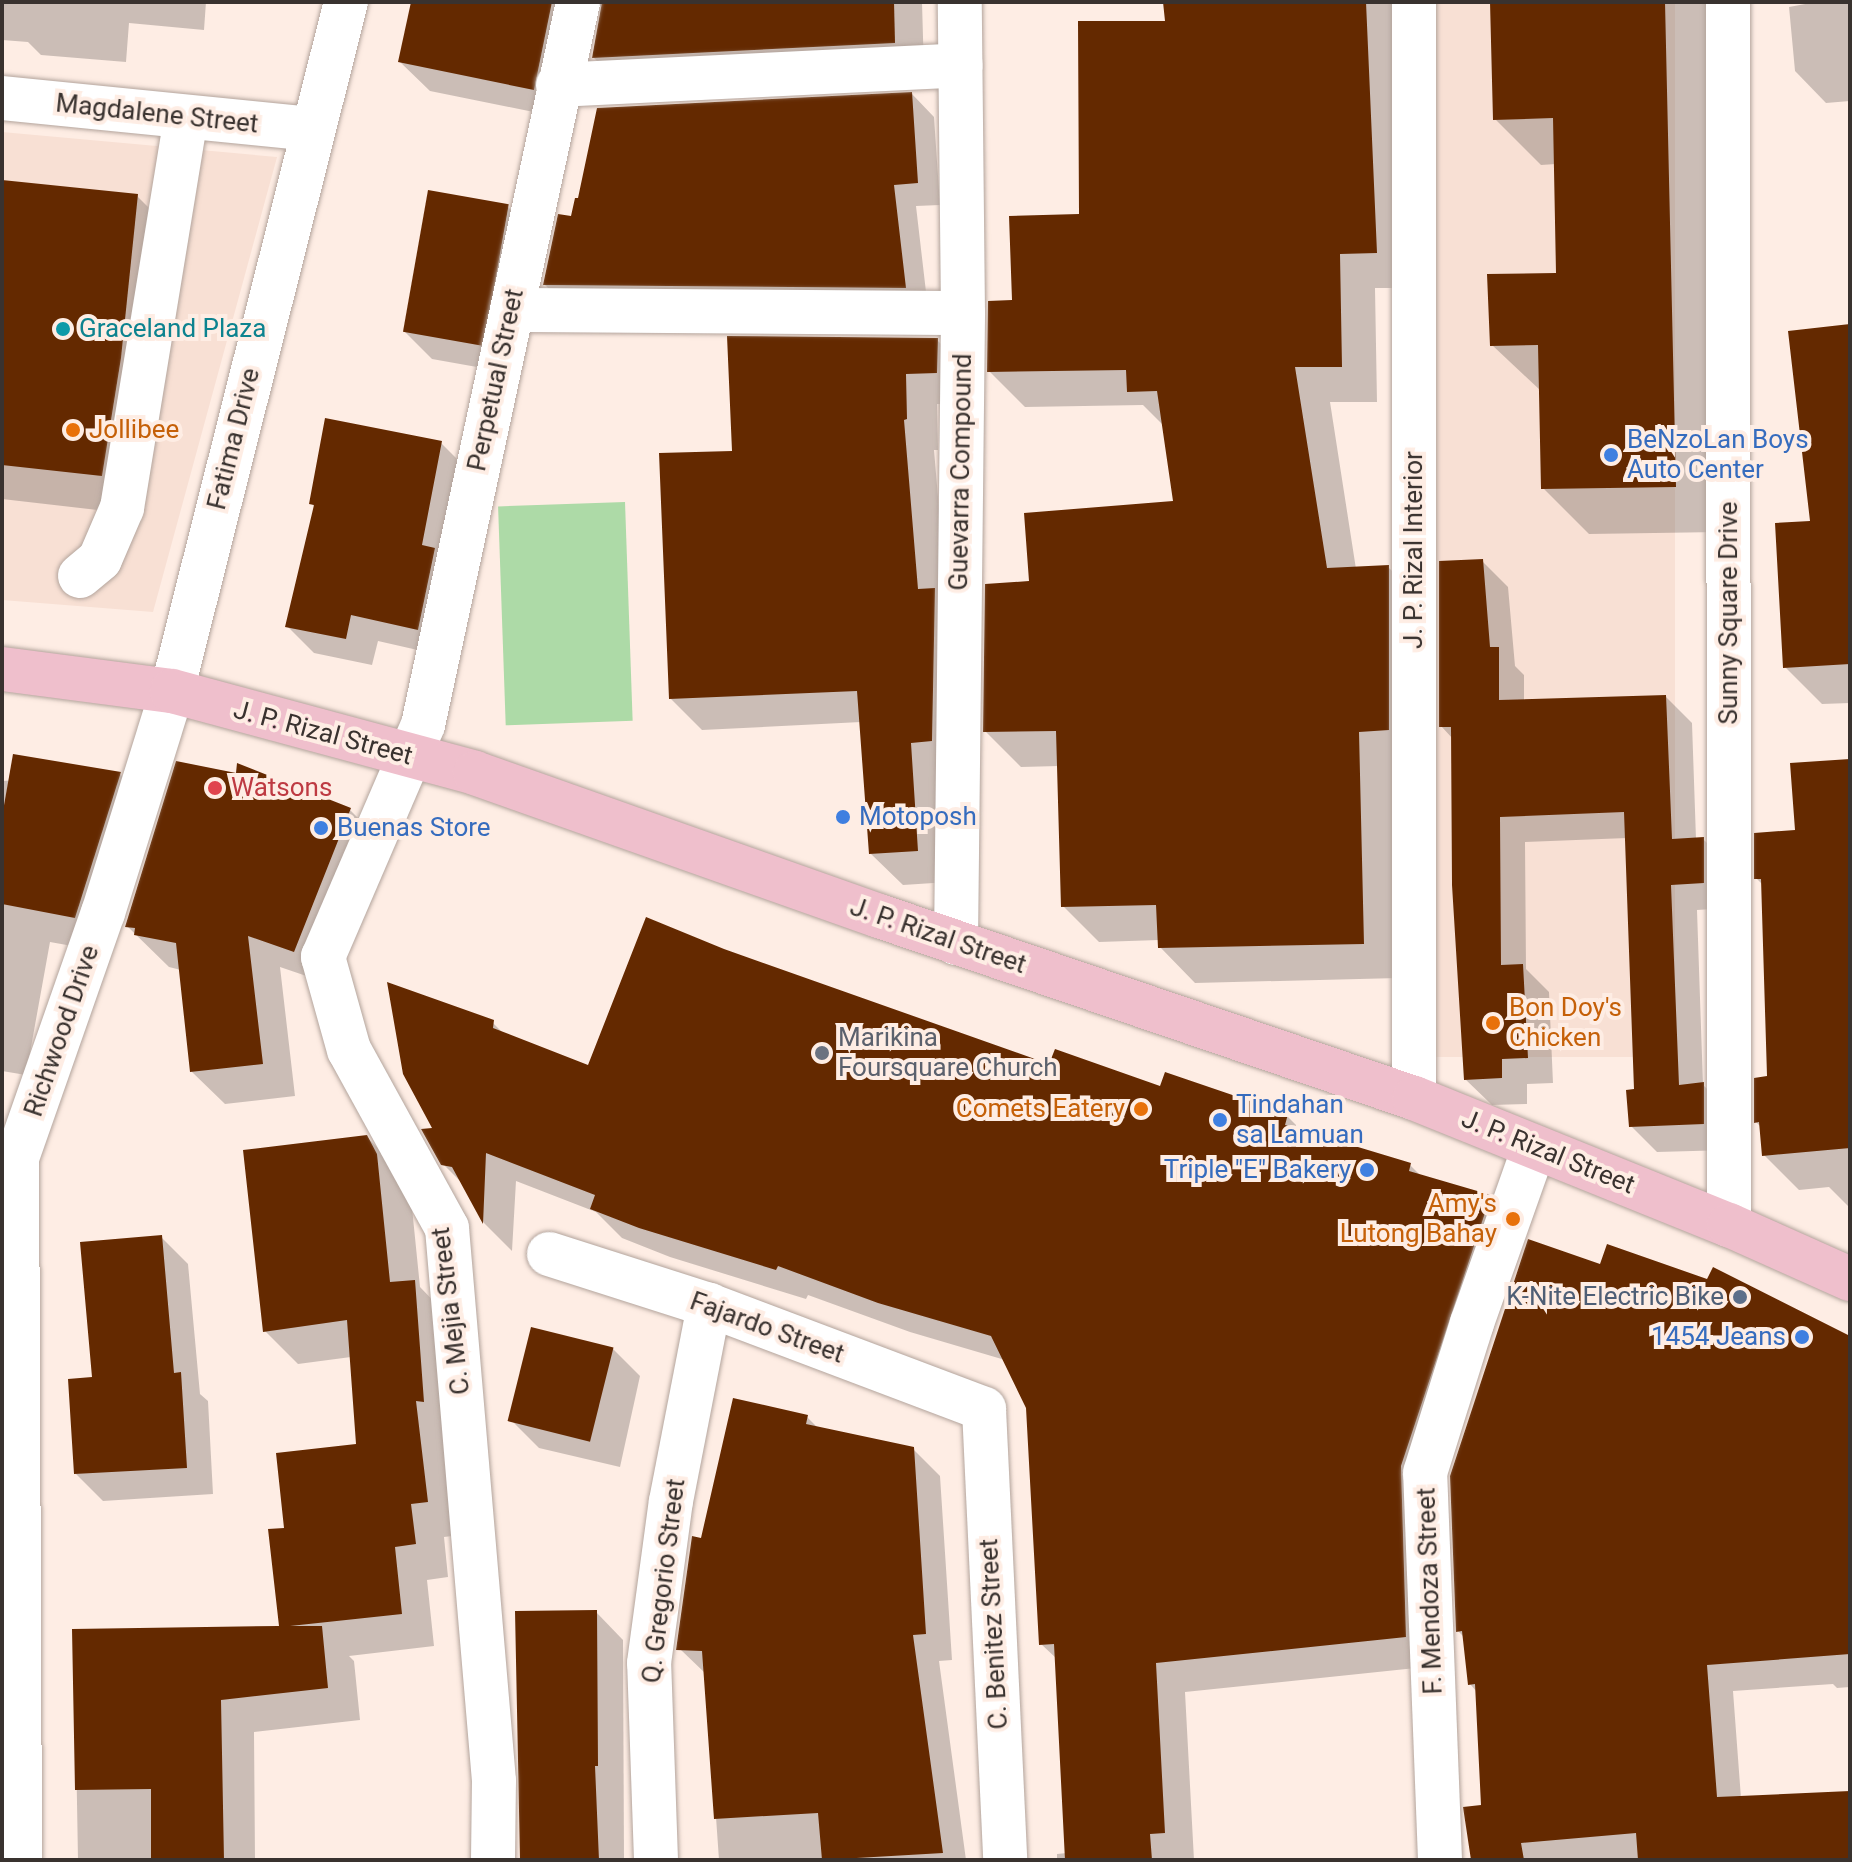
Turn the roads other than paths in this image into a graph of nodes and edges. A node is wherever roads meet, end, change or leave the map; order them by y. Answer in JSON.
{"nodes":[{"id":1,"x":346,"y":2,"type":"edge"},
{"id":2,"x":578,"y":2,"type":"edge"},
{"id":3,"x":960,"y":2,"type":"edge"},
{"id":4,"x":1414,"y":2,"type":"edge"},
{"id":5,"x":1728,"y":2,"type":"edge"},
{"id":6,"x":961,"y":65,"type":"junction"},
{"id":7,"x":558,"y":85,"type":"junction"},
{"id":8,"x":2,"y":98,"type":"edge"},
{"id":9,"x":186,"y":118,"type":"junction"},
{"id":10,"x":311,"y":129,"type":"junction"},
{"id":11,"x":512,"y":310,"type":"junction"},
{"id":12,"x":963,"y":313,"type":"junction"},
{"id":13,"x":80,"y":576,"type":"dead end"},
{"id":14,"x":2,"y":669,"type":"edge"},
{"id":15,"x":172,"y":691,"type":"junction"},
{"id":16,"x":408,"y":757,"type":"junction"},
{"id":17,"x":956,"y":943,"type":"junction"},
{"id":18,"x":1414,"y":1098,"type":"junction"},
{"id":19,"x":1534,"y":1148,"type":"junction"},
{"id":20,"x":9,"y":1156,"type":"edge"},
{"id":21,"x":1729,"y":1225,"type":"junction"},
{"id":22,"x":549,"y":1254,"type":"dead end"},
{"id":23,"x":1850,"y":1279,"type":"edge"},
{"id":24,"x":709,"y":1305,"type":"junction"},
{"id":25,"x":984,"y":1409,"type":"joint"},
{"id":26,"x":10,"y":1644,"type":"edge"},
{"id":27,"x":14,"y":1846,"type":"edge"},
{"id":28,"x":493,"y":1860,"type":"edge"},
{"id":29,"x":656,"y":1860,"type":"edge"},
{"id":30,"x":1005,"y":1860,"type":"edge"},
{"id":31,"x":1440,"y":1860,"type":"edge"}],
"edges":[{"from":1,"to":10,"type":"street","name":"Fatima Drive"},
{"from":2,"to":7,"type":"street","name":"Perpetual Street"},
{"from":3,"to":6,"type":"street","name":"Guevarra Compound"},
{"from":4,"to":18,"type":"street","name":"J. P. Rizal Interior"},
{"from":5,"to":21,"type":"street","name":"Sunny Square Drive"},
{"from":6,"to":7,"type":"street"},
{"from":6,"to":12,"type":"street","name":"Guevarra Compound"},
{"from":7,"to":11,"type":"street","name":"Perpetual Street"},
{"from":8,"to":9,"type":"street","name":"Magdalene Street"},
{"from":9,"to":10,"type":"street","name":"Magdalene Street"},
{"from":9,"to":13,"type":"street"},
{"from":10,"to":15,"type":"street","name":"Fatima Drive"},
{"from":11,"to":12,"type":"street"},
{"from":11,"to":16,"type":"street","name":"Perpetual Street"},
{"from":12,"to":17,"type":"street","name":"Guevarra Compound"},
{"from":14,"to":15,"type":"main road","name":"J. P. Rizal Street"},
{"from":15,"to":16,"type":"main road","name":"J. P. Rizal Street"},
{"from":15,"to":20,"type":"street","name":"Richwood Drive"},
{"from":16,"to":17,"type":"main road","name":"J. P. Rizal Street"},
{"from":16,"to":28,"type":"street","name":"C. Mejia Street"},
{"from":17,"to":18,"type":"main road","name":"J. P. Rizal Street"},
{"from":18,"to":19,"type":"main road","name":"J. P. Rizal Street"},
{"from":19,"to":21,"type":"main road","name":"J. P. Rizal Street"},
{"from":19,"to":31,"type":"street","name":"F. Mendoza Street"},
{"from":20,"to":26,"type":"street","name":"Richwood Drive"},
{"from":21,"to":23,"type":"main road","name":"J. P. Rizal Street"},
{"from":22,"to":24,"type":"street","name":"Fajardo Street"},
{"from":24,"to":25,"type":"street","name":"Fajardo Street"},
{"from":24,"to":29,"type":"street","name":"Q. Gregorio Street"},
{"from":25,"to":30,"type":"street","name":"C. Benitez Street"},
{"from":26,"to":27,"type":"street","name":"Richwood Drive"}]}
